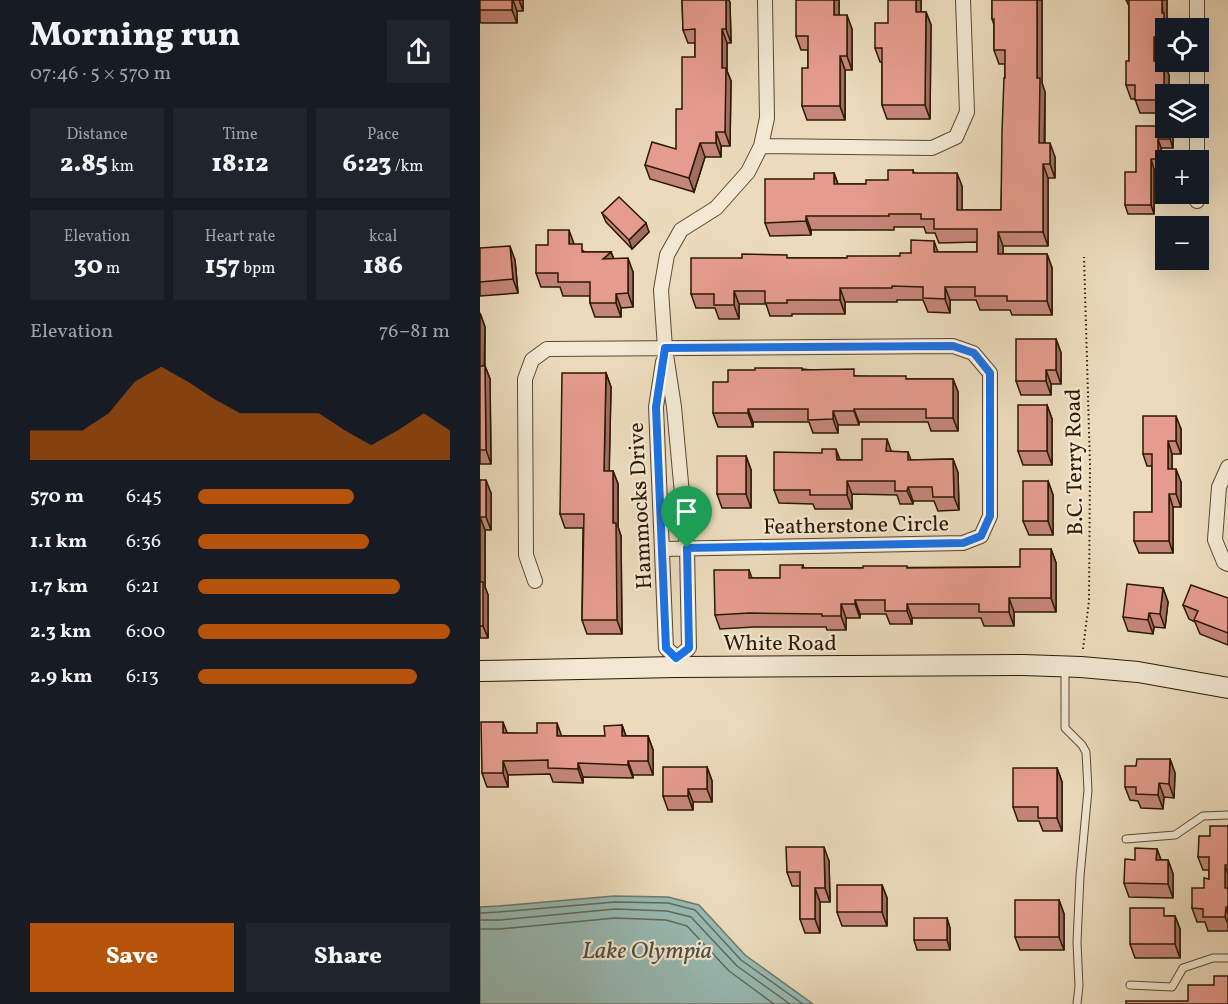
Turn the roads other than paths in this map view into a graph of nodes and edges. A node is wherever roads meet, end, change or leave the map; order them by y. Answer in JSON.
{"nodes":[{"id":1,"x":765,"y":0,"type":"edge"},
{"id":2,"x":963,"y":0,"type":"edge"},
{"id":3,"x":1197,"y":0,"type":"edge"},
{"id":4,"x":1197,"y":18,"type":"edge"},
{"id":5,"x":761,"y":146,"type":"junction"},
{"id":6,"x":665,"y":348,"type":"junction"},
{"id":7,"x":1228,"y":467,"type":"edge"},
{"id":8,"x":687,"y":548,"type":"junction"},
{"id":9,"x":663,"y":549,"type":"junction"},
{"id":10,"x":1228,"y":564,"type":"edge"},
{"id":11,"x":535,"y":581,"type":"dead end"},
{"id":12,"x":676,"y":662,"type":"junction"},
{"id":13,"x":1073,"y":667,"type":"junction"},
{"id":14,"x":480,"y":672,"type":"edge"},
{"id":15,"x":1228,"y":688,"type":"edge"},
{"id":16,"x":1228,"y":815,"type":"edge"},
{"id":17,"x":1126,"y":839,"type":"dead end"},
{"id":18,"x":1228,"y":958,"type":"edge"},
{"id":19,"x":1130,"y":985,"type":"dead end"},
{"id":20,"x":1077,"y":1004,"type":"edge"}],
"edges":[{"from":1,"to":5,"type":"street","name":"Hammocks Drive"},
{"from":2,"to":5,"type":"street"},
{"from":3,"to":4,"type":"street"},
{"from":5,"to":6,"type":"street","name":"Hammocks Drive"},
{"from":6,"to":8,"type":"street","name":"Hammocks Drive"},
{"from":6,"to":8,"type":"street","name":"Featherstone Circle"},
{"from":6,"to":9,"type":"street","name":"Hammocks Drive"},
{"from":6,"to":11,"type":"street","name":"Featherstone Circle"},
{"from":7,"to":10,"type":"street"},
{"from":8,"to":9,"type":"street","name":"Featherstone Circle"},
{"from":8,"to":12,"type":"street","name":"Hammocks Drive"},
{"from":9,"to":12,"type":"street","name":"Hammocks Drive"},
{"from":12,"to":13,"type":"street","name":"White Road"},
{"from":12,"to":14,"type":"street","name":"White Road"},
{"from":13,"to":15,"type":"street","name":"White Road"},
{"from":13,"to":20,"type":"lane"},
{"from":16,"to":17,"type":"lane"},
{"from":18,"to":19,"type":"lane"}]}
